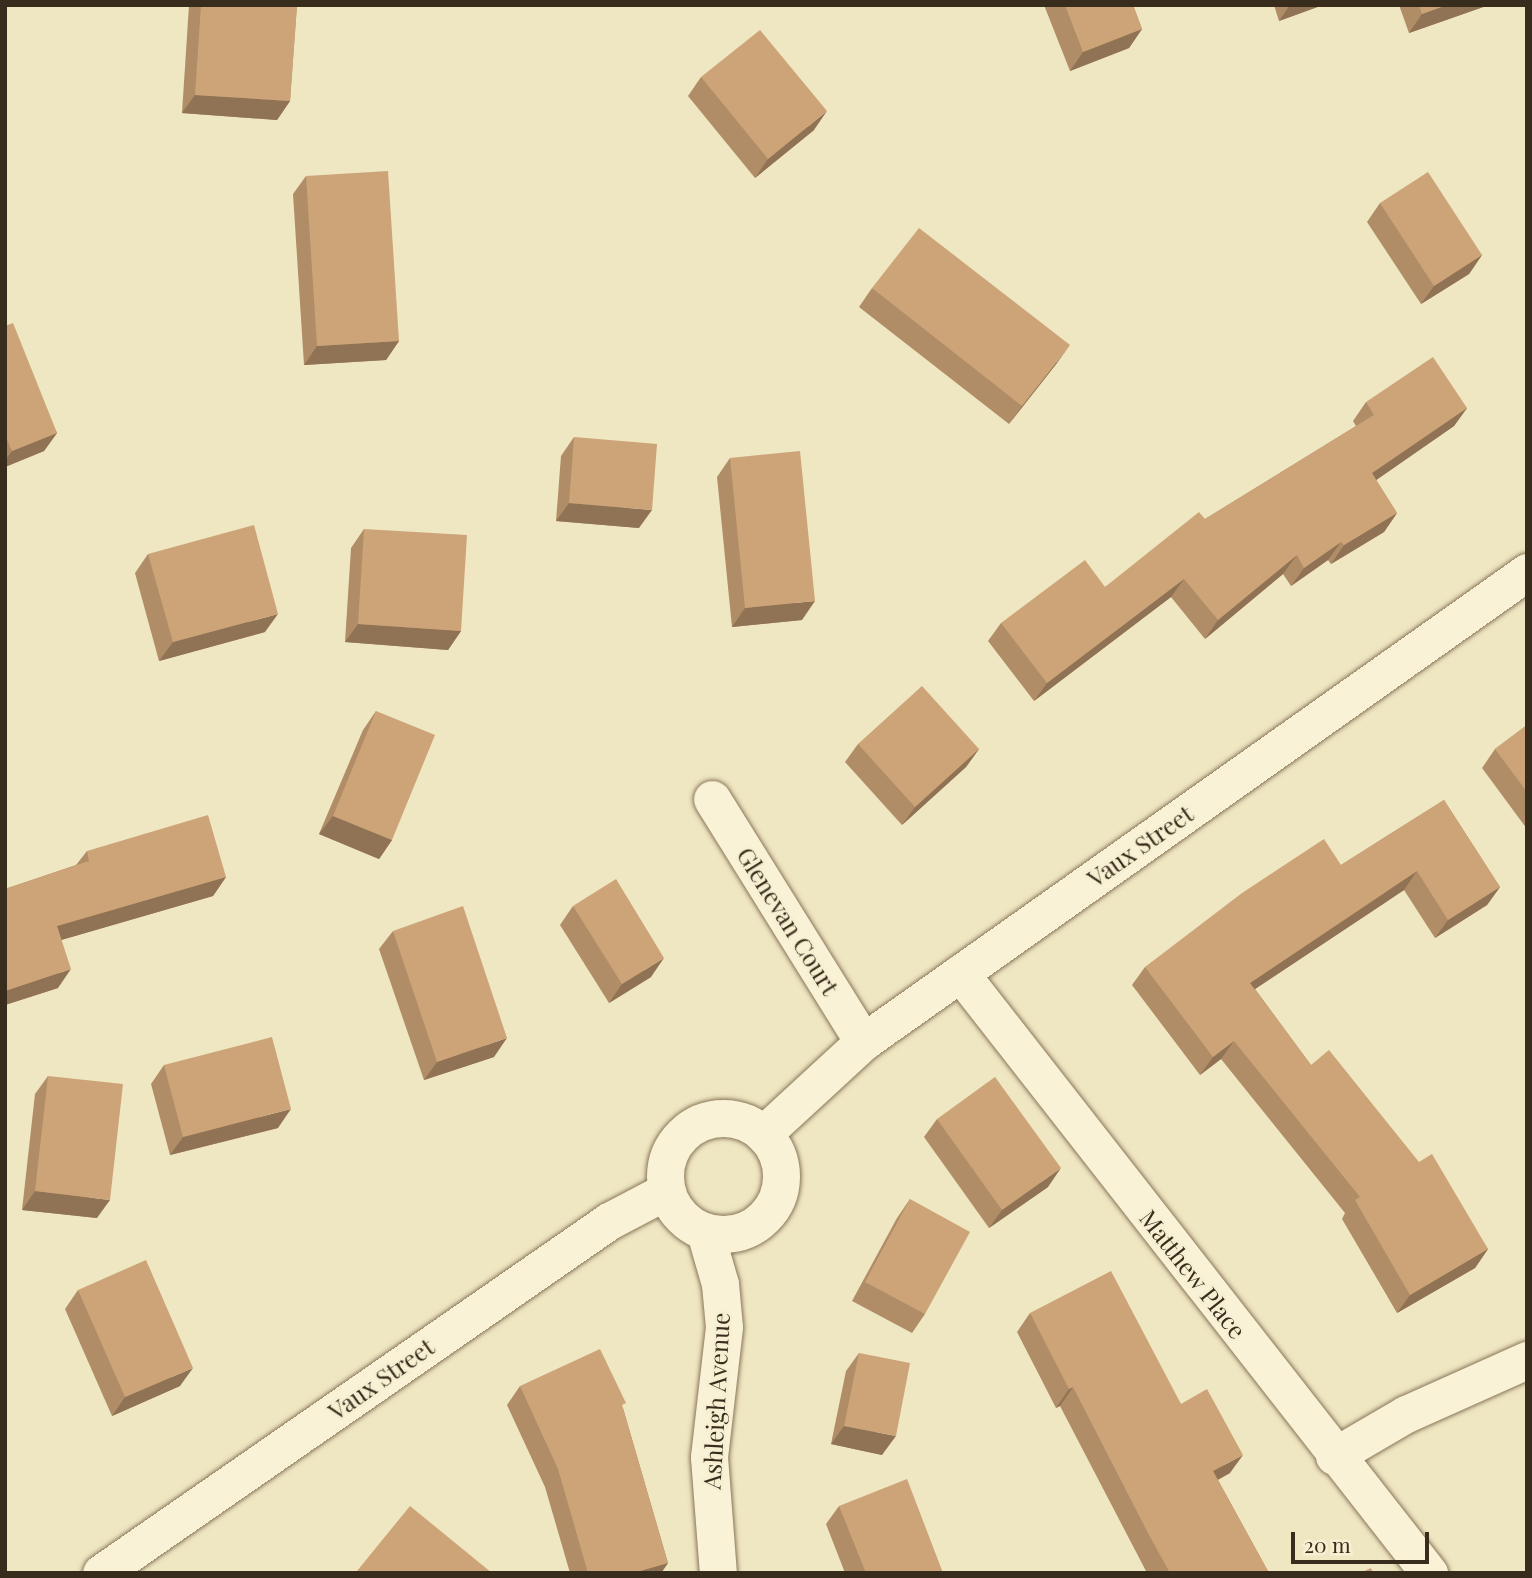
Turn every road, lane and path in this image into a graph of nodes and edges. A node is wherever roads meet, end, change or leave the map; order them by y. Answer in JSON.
{"nodes":[{"id":1,"x":1527,"y":572,"type":"edge"},
{"id":2,"x":712,"y":799,"type":"dead end"},
{"id":3,"x":960,"y":973,"type":"junction"},
{"id":4,"x":863,"y":1042,"type":"junction"},
{"id":5,"x":763,"y":1134,"type":"junction"},
{"id":6,"x":666,"y":1191,"type":"junction"},
{"id":7,"x":705,"y":1232,"type":"junction"},
{"id":8,"x":1527,"y":1360,"type":"edge"},
{"id":9,"x":1334,"y":1456,"type":"junction"},
{"id":10,"x":100,"y":1573,"type":"edge"},
{"id":11,"x":718,"y":1573,"type":"edge"},
{"id":12,"x":1429,"y":1573,"type":"edge"}],
"edges":[{"from":1,"to":3,"type":"street","name":"Vaux Street"},
{"from":2,"to":4,"type":"street","name":"Glenevan Court"},
{"from":3,"to":4,"type":"street","name":"Vaux Street"},
{"from":3,"to":9,"type":"street","name":"Matthew Place"},
{"from":4,"to":5,"type":"street","name":"Vaux Street"},
{"from":5,"to":6,"type":"street"},
{"from":5,"to":7,"type":"street"},
{"from":6,"to":7,"type":"street"},
{"from":6,"to":10,"type":"street","name":"Vaux Street"},
{"from":7,"to":11,"type":"street","name":"Ashleigh Avenue"},
{"from":8,"to":9,"type":"street"},
{"from":9,"to":12,"type":"street","name":"Matthew Place"}]}
